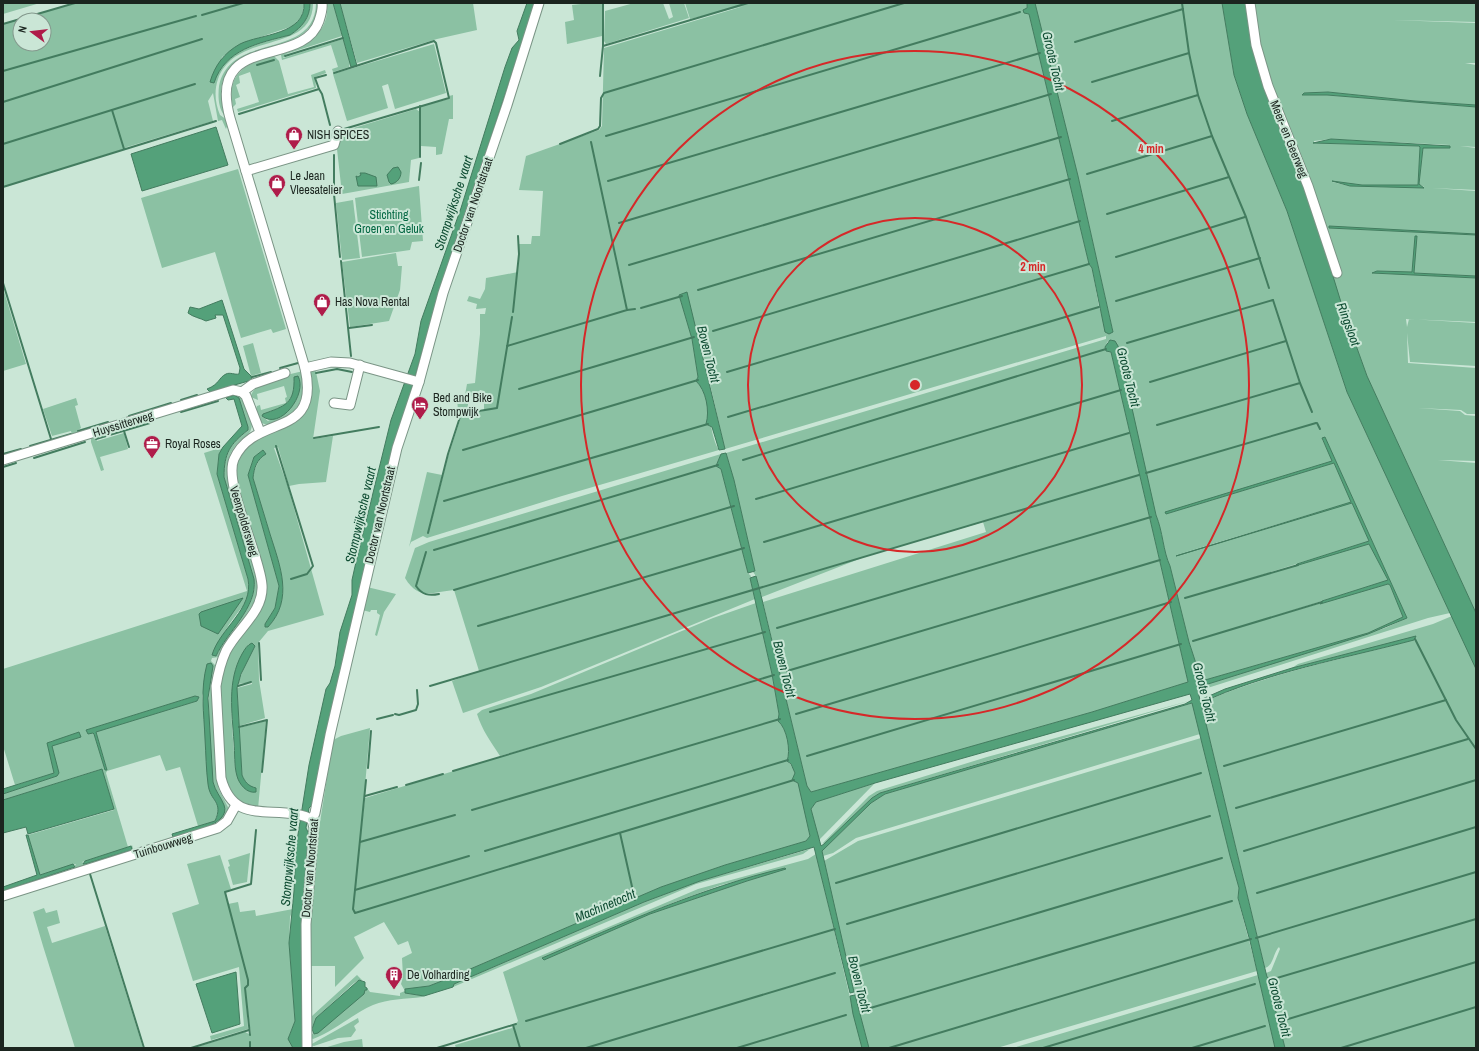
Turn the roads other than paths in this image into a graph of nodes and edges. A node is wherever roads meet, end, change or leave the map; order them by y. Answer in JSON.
{"nodes":[{"id":1,"x":322,"y":3,"type":"edge"},
{"id":2,"x":540,"y":3,"type":"edge"},
{"id":3,"x":1250,"y":3,"type":"edge"},
{"id":4,"x":338,"y":131,"type":"dead end"},
{"id":5,"x":246,"y":171,"type":"junction"},
{"id":6,"x":1337,"y":273,"type":"dead end"},
{"id":7,"x":360,"y":365,"type":"junction"},
{"id":8,"x":306,"y":368,"type":"junction"},
{"id":9,"x":285,"y":373,"type":"dead end"},
{"id":10,"x":417,"y":382,"type":"junction"},
{"id":11,"x":242,"y":392,"type":"junction"},
{"id":12,"x":334,"y":403,"type":"dead end"},
{"id":13,"x":260,"y":432,"type":"junction"},
{"id":14,"x":3,"y":460,"type":"edge"},
{"id":15,"x":236,"y":805,"type":"junction"},
{"id":16,"x":311,"y":819,"type":"junction"},
{"id":17,"x":3,"y":896,"type":"edge"},
{"id":18,"x":307,"y":1046,"type":"edge"}],
"edges":[{"from":1,"to":5,"type":"street","name":"Veenpoldersweg"},
{"from":2,"to":10,"type":"street","name":"Doctor van Noortstraat"},
{"from":3,"to":6,"type":"street","name":"Meer- en Geerweg"},
{"from":4,"to":5,"type":"street"},
{"from":5,"to":8,"type":"street","name":"Veenpoldersweg"},
{"from":7,"to":8,"type":"street"},
{"from":7,"to":10,"type":"street"},
{"from":7,"to":12,"type":"street"},
{"from":8,"to":13,"type":"street","name":"Veenpoldersweg"},
{"from":9,"to":11,"type":"street","name":"Huyssitterweg"},
{"from":10,"to":16,"type":"street","name":"Doctor van Noortstraat"},
{"from":11,"to":13,"type":"street"},
{"from":11,"to":14,"type":"street","name":"Huyssitterweg"},
{"from":13,"to":15,"type":"street","name":"Veenpoldersweg"},
{"from":15,"to":16,"type":"street"},
{"from":15,"to":17,"type":"street","name":"Tuinbouwweg"},
{"from":16,"to":18,"type":"street","name":"Doctor van Noortstraat"}]}
